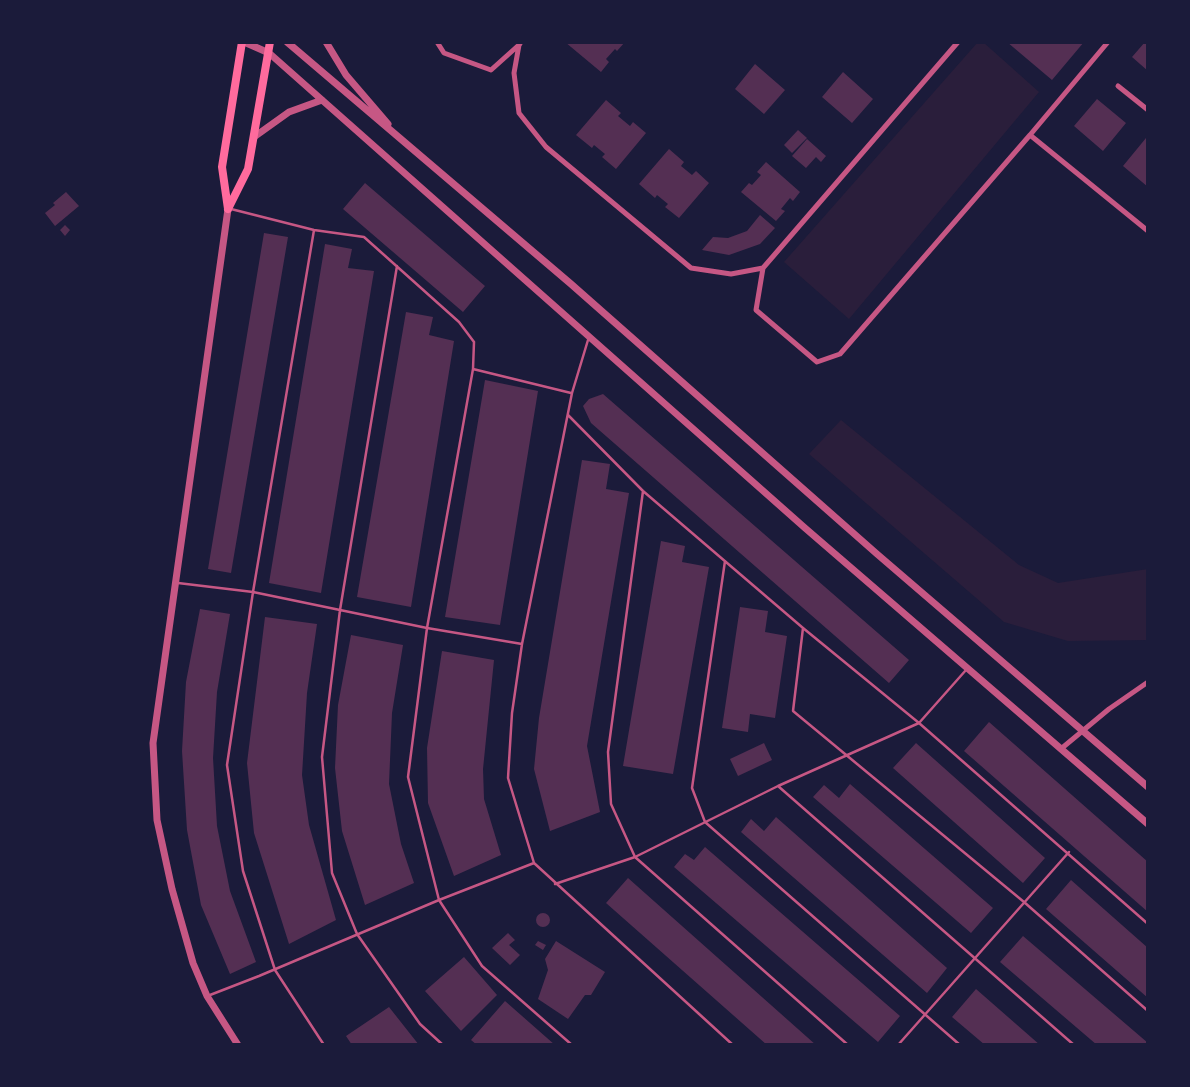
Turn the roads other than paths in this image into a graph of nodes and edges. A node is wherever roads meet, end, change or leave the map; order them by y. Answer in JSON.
{"nodes":[{"id":1,"x":243,"y":42,"type":"edge"},
{"id":2,"x":270,"y":42,"type":"edge"},
{"id":3,"x":287,"y":42,"type":"edge"},
{"id":4,"x":326,"y":42,"type":"edge"},
{"id":5,"x":437,"y":42,"type":"edge"},
{"id":6,"x":958,"y":42,"type":"edge"},
{"id":7,"x":1108,"y":42,"type":"edge"},
{"id":8,"x":520,"y":43,"type":"edge"},
{"id":9,"x":269,"y":53,"type":"junction"},
{"id":10,"x":1118,"y":86,"type":"dead end"},
{"id":11,"x":321,"y":100,"type":"junction"},
{"id":12,"x":1148,"y":110,"type":"edge"},
{"id":13,"x":1030,"y":135,"type":"junction"},
{"id":14,"x":254,"y":137,"type":"junction"},
{"id":15,"x":404,"y":143,"type":"junction"},
{"id":16,"x":228,"y":209,"type":"junction"},
{"id":17,"x":314,"y":230,"type":"junction"},
{"id":18,"x":1148,"y":231,"type":"edge"},
{"id":19,"x":397,"y":266,"type":"junction"},
{"id":20,"x":763,"y":268,"type":"junction"},
{"id":21,"x":589,"y":337,"type":"junction"},
{"id":22,"x":473,"y":369,"type":"junction"},
{"id":23,"x":572,"y":393,"type":"junction"},
{"id":24,"x":568,"y":415,"type":"junction"},
{"id":25,"x":643,"y":491,"type":"junction"},
{"id":26,"x":725,"y":561,"type":"junction"},
{"id":27,"x":175,"y":583,"type":"junction"},
{"id":28,"x":253,"y":592,"type":"junction"},
{"id":29,"x":340,"y":610,"type":"junction"},
{"id":30,"x":427,"y":628,"type":"junction"},
{"id":31,"x":803,"y":628,"type":"junction"},
{"id":32,"x":523,"y":644,"type":"junction"},
{"id":33,"x":968,"y":668,"type":"junction"},
{"id":34,"x":1148,"y":682,"type":"edge"},
{"id":35,"x":919,"y":723,"type":"junction"},
{"id":36,"x":1082,"y":731,"type":"junction"},
{"id":37,"x":1062,"y":748,"type":"junction"},
{"id":38,"x":846,"y":757,"type":"junction"},
{"id":39,"x":778,"y":786,"type":"junction"},
{"id":40,"x":1148,"y":787,"type":"edge"},
{"id":41,"x":705,"y":822,"type":"junction"},
{"id":42,"x":1148,"y":824,"type":"edge"},
{"id":43,"x":1069,"y":852,"type":"junction"},
{"id":44,"x":635,"y":858,"type":"junction"},
{"id":45,"x":534,"y":863,"type":"junction"},
{"id":46,"x":555,"y":884,"type":"junction"},
{"id":47,"x":439,"y":900,"type":"junction"},
{"id":48,"x":1024,"y":902,"type":"junction"},
{"id":49,"x":1148,"y":924,"type":"edge"},
{"id":50,"x":357,"y":934,"type":"junction"},
{"id":51,"x":973,"y":959,"type":"junction"},
{"id":52,"x":275,"y":970,"type":"junction"},
{"id":53,"x":207,"y":996,"type":"junction"},
{"id":54,"x":1148,"y":1011,"type":"edge"},
{"id":55,"x":925,"y":1014,"type":"junction"},
{"id":56,"x":238,"y":1045,"type":"edge"},
{"id":57,"x":324,"y":1045,"type":"edge"},
{"id":58,"x":443,"y":1045,"type":"edge"},
{"id":59,"x":572,"y":1045,"type":"edge"},
{"id":60,"x":733,"y":1045,"type":"edge"},
{"id":61,"x":848,"y":1045,"type":"edge"},
{"id":62,"x":898,"y":1045,"type":"edge"},
{"id":63,"x":960,"y":1045,"type":"edge"},
{"id":64,"x":1074,"y":1045,"type":"edge"}],
"edges":[{"from":1,"to":9,"type":"street"},
{"from":1,"to":16,"type":"main road"},
{"from":2,"to":9,"type":"main road"},
{"from":3,"to":15,"type":"street"},
{"from":4,"to":15,"type":"street"},
{"from":5,"to":8,"type":"street"},
{"from":6,"to":20,"type":"street"},
{"from":7,"to":13,"type":"street"},
{"from":8,"to":20,"type":"street"},
{"from":9,"to":11,"type":"street"},
{"from":9,"to":14,"type":"main road"},
{"from":10,"to":12,"type":"street"},
{"from":11,"to":14,"type":"street"},
{"from":11,"to":21,"type":"street"},
{"from":13,"to":18,"type":"street"},
{"from":13,"to":20,"type":"street"},
{"from":14,"to":16,"type":"main road"},
{"from":15,"to":36,"type":"street"},
{"from":16,"to":17,"type":"lane"},
{"from":16,"to":27,"type":"street"},
{"from":17,"to":19,"type":"lane"},
{"from":17,"to":28,"type":"lane"},
{"from":19,"to":22,"type":"lane"},
{"from":19,"to":29,"type":"lane"},
{"from":21,"to":23,"type":"lane"},
{"from":21,"to":33,"type":"street"},
{"from":22,"to":23,"type":"lane"},
{"from":22,"to":30,"type":"lane"},
{"from":23,"to":24,"type":"lane"},
{"from":24,"to":25,"type":"lane"},
{"from":24,"to":32,"type":"lane"},
{"from":25,"to":26,"type":"lane"},
{"from":25,"to":44,"type":"lane"},
{"from":26,"to":31,"type":"lane"},
{"from":26,"to":41,"type":"lane"},
{"from":27,"to":28,"type":"lane"},
{"from":27,"to":53,"type":"street"},
{"from":28,"to":29,"type":"lane"},
{"from":28,"to":52,"type":"lane"},
{"from":29,"to":30,"type":"lane"},
{"from":29,"to":50,"type":"lane"},
{"from":30,"to":32,"type":"lane"},
{"from":30,"to":47,"type":"lane"},
{"from":31,"to":35,"type":"lane"},
{"from":31,"to":38,"type":"lane"},
{"from":32,"to":45,"type":"lane"},
{"from":33,"to":35,"type":"lane"},
{"from":33,"to":37,"type":"street"},
{"from":34,"to":36,"type":"street"},
{"from":35,"to":38,"type":"lane"},
{"from":35,"to":43,"type":"lane"},
{"from":36,"to":37,"type":"street"},
{"from":36,"to":40,"type":"street"},
{"from":37,"to":42,"type":"street"},
{"from":38,"to":39,"type":"lane"},
{"from":38,"to":48,"type":"lane"},
{"from":39,"to":41,"type":"lane"},
{"from":39,"to":51,"type":"lane"},
{"from":41,"to":44,"type":"lane"},
{"from":41,"to":55,"type":"lane"},
{"from":43,"to":48,"type":"lane"},
{"from":43,"to":49,"type":"lane"},
{"from":44,"to":46,"type":"lane"},
{"from":44,"to":61,"type":"lane"},
{"from":45,"to":46,"type":"lane"},
{"from":45,"to":47,"type":"lane"},
{"from":46,"to":60,"type":"lane"},
{"from":47,"to":50,"type":"lane"},
{"from":47,"to":59,"type":"lane"},
{"from":48,"to":51,"type":"lane"},
{"from":48,"to":54,"type":"lane"},
{"from":50,"to":52,"type":"lane"},
{"from":50,"to":58,"type":"lane"},
{"from":51,"to":55,"type":"lane"},
{"from":51,"to":64,"type":"lane"},
{"from":52,"to":53,"type":"lane"},
{"from":52,"to":57,"type":"lane"},
{"from":53,"to":56,"type":"street"},
{"from":55,"to":62,"type":"lane"},
{"from":55,"to":63,"type":"lane"}]}
